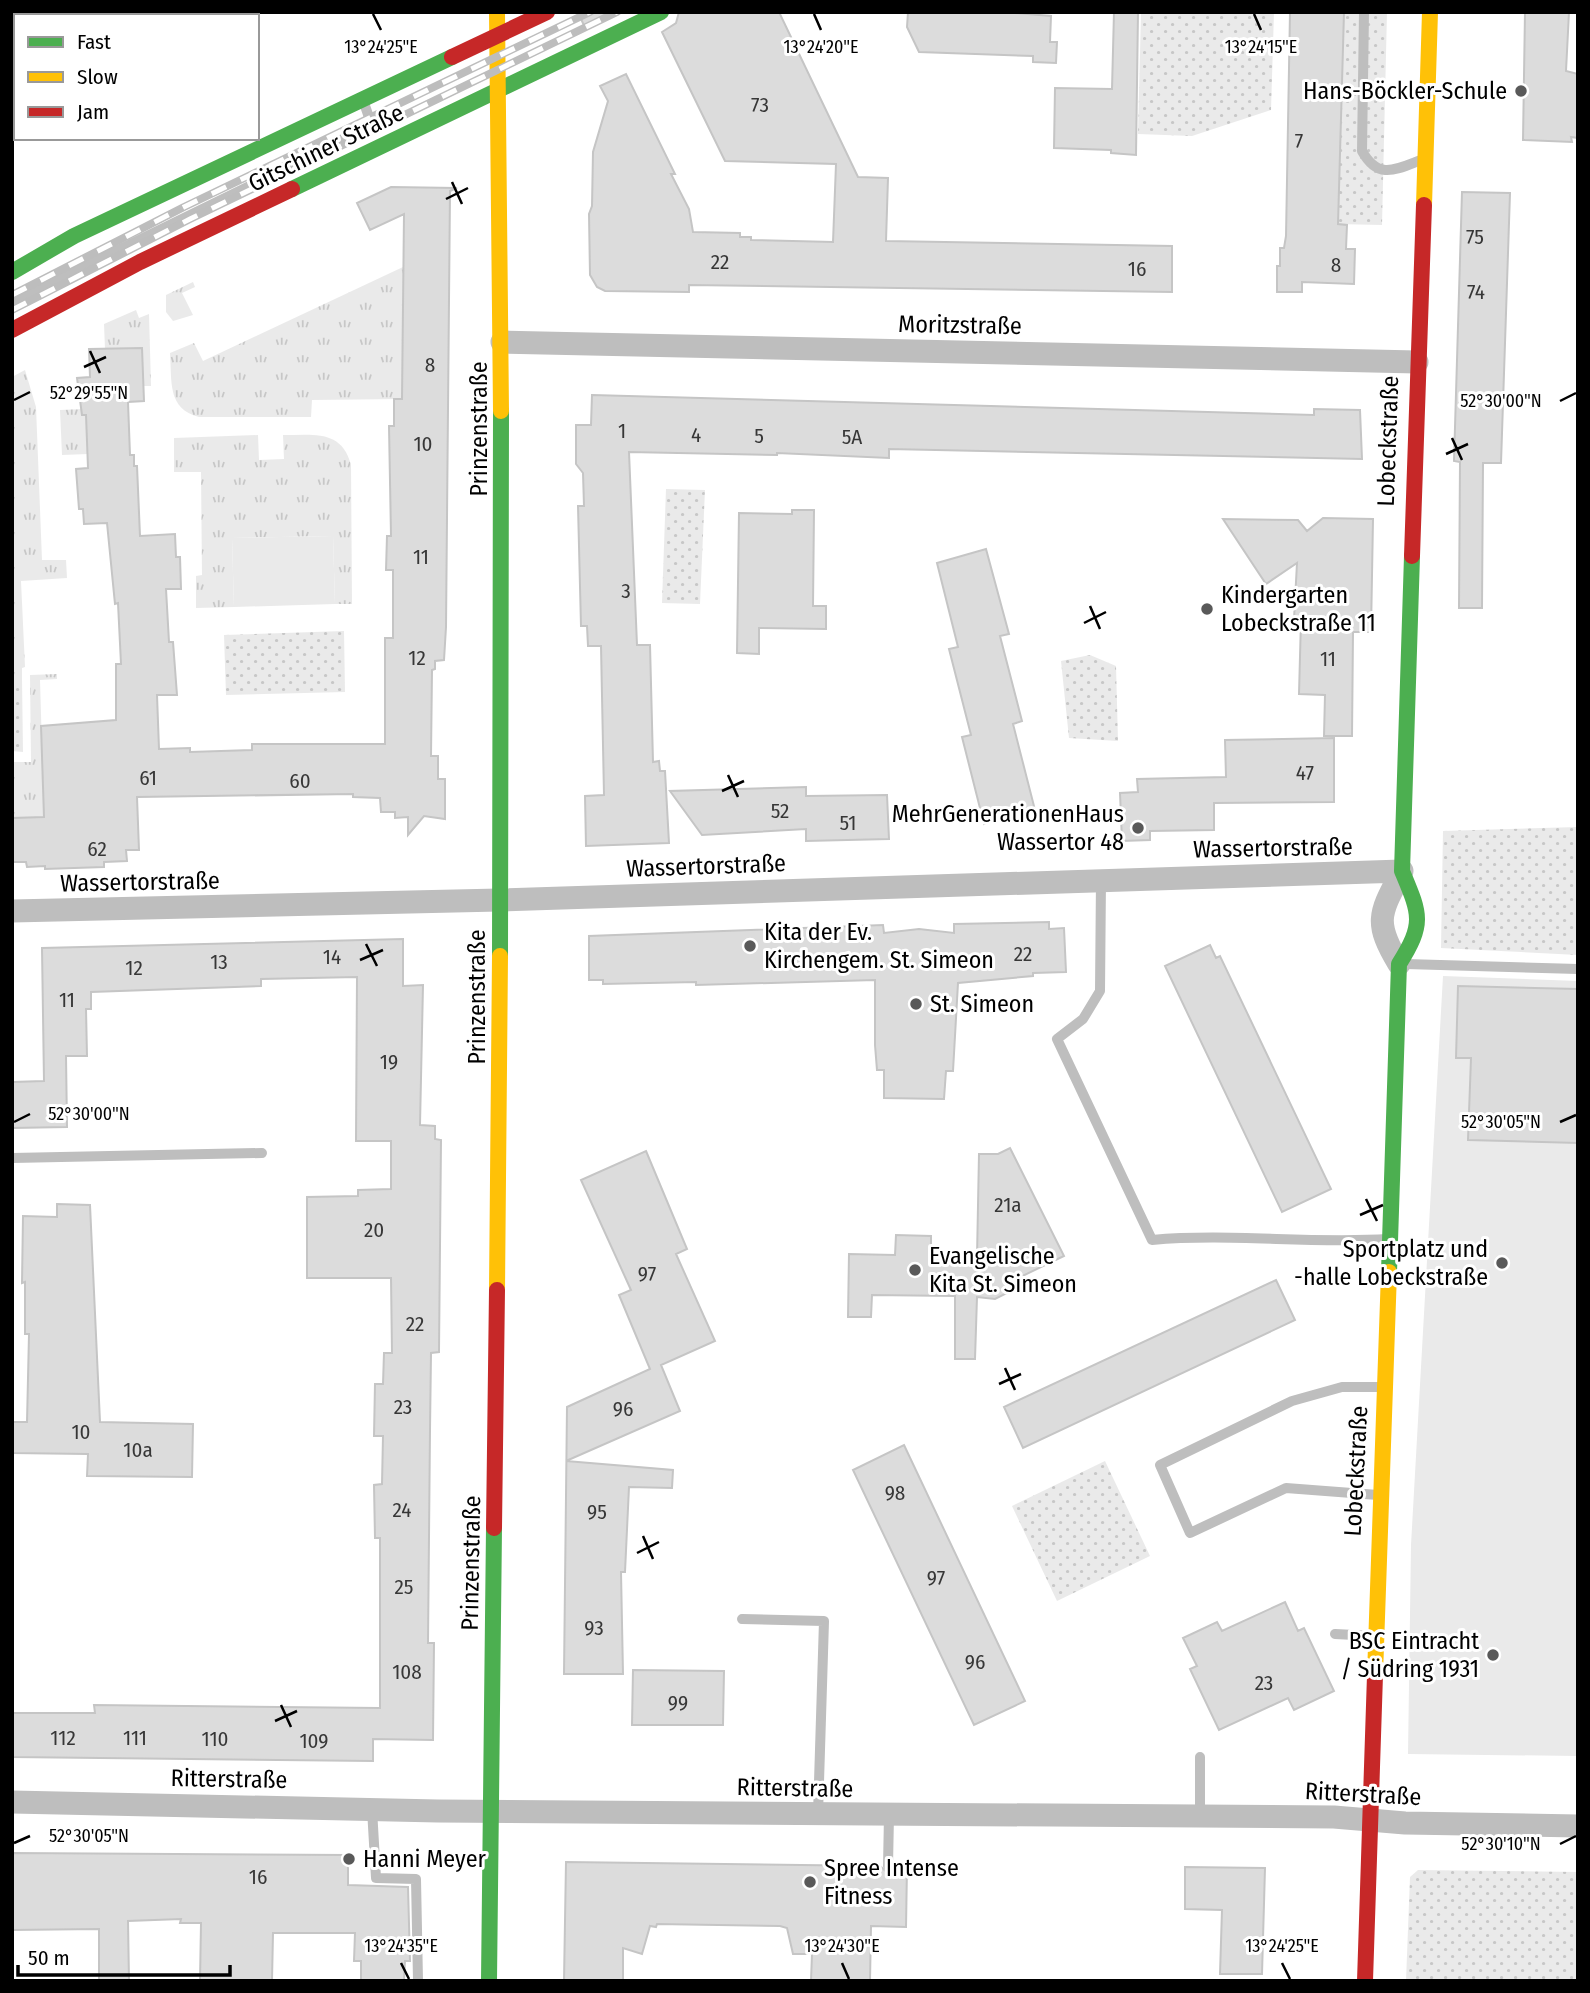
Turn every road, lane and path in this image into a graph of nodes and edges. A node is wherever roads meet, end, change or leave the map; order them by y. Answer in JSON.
{"nodes":[{"id":1,"x":497,"y":12,"type":"edge"},
{"id":2,"x":547,"y":12,"type":"edge"},
{"id":3,"x":661,"y":12,"type":"edge"},
{"id":4,"x":1364,"y":12,"type":"edge"},
{"id":5,"x":1430,"y":12,"type":"edge"},
{"id":6,"x":498,"y":36,"type":"junction"},
{"id":7,"x":499,"y":90,"type":"junction"},
{"id":8,"x":363,"y":100,"type":"junction"},
{"id":9,"x":1427,"y":158,"type":"junction"},
{"id":10,"x":12,"y":272,"type":"edge"},
{"id":11,"x":12,"y":302,"type":"edge"},
{"id":12,"x":12,"y":330,"type":"edge"},
{"id":13,"x":502,"y":342,"type":"junction"},
{"id":14,"x":1417,"y":362,"type":"junction"},
{"id":15,"x":1402,"y":871,"type":"junction"},
{"id":16,"x":1101,"y":879,"type":"junction"},
{"id":17,"x":499,"y":900,"type":"junction"},
{"id":18,"x":12,"y":911,"type":"edge"},
{"id":19,"x":1399,"y":964,"type":"junction"},
{"id":20,"x":1578,"y":970,"type":"edge"},
{"id":21,"x":262,"y":1153,"type":"dead end"},
{"id":22,"x":12,"y":1158,"type":"edge"},
{"id":23,"x":1390,"y":1238,"type":"junction"},
{"id":24,"x":1386,"y":1387,"type":"junction"},
{"id":25,"x":1380,"y":1495,"type":"junction"},
{"id":26,"x":742,"y":1619,"type":"dead end"},
{"id":27,"x":1335,"y":1634,"type":"dead end"},
{"id":28,"x":1375,"y":1636,"type":"junction"},
{"id":29,"x":1200,"y":1757,"type":"dead end"},
{"id":30,"x":12,"y":1802,"type":"edge"},
{"id":31,"x":372,"y":1808,"type":"junction"},
{"id":32,"x":490,"y":1811,"type":"junction"},
{"id":33,"x":818,"y":1814,"type":"junction"},
{"id":34,"x":889,"y":1815,"type":"junction"},
{"id":35,"x":1200,"y":1816,"type":"junction"},
{"id":36,"x":1369,"y":1820,"type":"junction"},
{"id":37,"x":1578,"y":1826,"type":"edge"},
{"id":38,"x":888,"y":1866,"type":"dead end"},
{"id":39,"x":418,"y":1981,"type":"edge"},
{"id":40,"x":489,"y":1981,"type":"edge"},
{"id":41,"x":1365,"y":1981,"type":"edge"}],
"edges":[{"from":1,"to":6,"type":"main road","name":"Prinzenstraße"},
{"from":2,"to":6,"type":"main road","name":"Gitschiner Straße"},
{"from":3,"to":7,"type":"main road","name":"Gitschiner Straße"},
{"from":4,"to":9,"type":"lane"},
{"from":5,"to":9,"type":"main road","name":"Lobeckstraße"},
{"from":6,"to":7,"type":"main road","name":"Prinzenstraße"},
{"from":6,"to":8,"type":"main road","name":"Gitschiner Straße"},
{"from":7,"to":12,"type":"main road","name":"Gitschiner Straße"},
{"from":7,"to":13,"type":"main road","name":"Prinzenstraße"},
{"from":8,"to":10,"type":"main road","name":"Gitschiner Straße"},
{"from":8,"to":11,"type":"lane"},
{"from":9,"to":14,"type":"main road","name":"Lobeckstraße"},
{"from":13,"to":14,"type":"street","name":"Moritzstraße"},
{"from":13,"to":17,"type":"main road","name":"Prinzenstraße"},
{"from":14,"to":15,"type":"main road","name":"Lobeckstraße"},
{"from":15,"to":16,"type":"street","name":"Wassertorstraße"},
{"from":15,"to":19,"type":"main road","name":"Lobeckstraße"},
{"from":15,"to":19,"type":"street","name":"Lobeckstraße"},
{"from":16,"to":17,"type":"street","name":"Wassertorstraße"},
{"from":16,"to":23,"type":"lane"},
{"from":17,"to":18,"type":"street","name":"Wassertorstraße"},
{"from":17,"to":32,"type":"main road","name":"Prinzenstraße"},
{"from":19,"to":20,"type":"lane"},
{"from":19,"to":23,"type":"main road","name":"Lobeckstraße"},
{"from":21,"to":22,"type":"lane"},
{"from":23,"to":24,"type":"main road","name":"Lobeckstraße"},
{"from":24,"to":25,"type":"main road","name":"Lobeckstraße"},
{"from":24,"to":25,"type":"lane"},
{"from":25,"to":28,"type":"main road","name":"Lobeckstraße"},
{"from":26,"to":33,"type":"lane"},
{"from":27,"to":28,"type":"lane"},
{"from":28,"to":36,"type":"main road","name":"Lobeckstraße"},
{"from":29,"to":35,"type":"lane"},
{"from":30,"to":31,"type":"street","name":"Ritterstraße"},
{"from":31,"to":32,"type":"street","name":"Ritterstraße"},
{"from":31,"to":39,"type":"lane"},
{"from":32,"to":33,"type":"street","name":"Ritterstraße"},
{"from":32,"to":40,"type":"main road","name":"Prinzenstraße"},
{"from":33,"to":34,"type":"street","name":"Ritterstraße"},
{"from":34,"to":35,"type":"street","name":"Ritterstraße"},
{"from":34,"to":38,"type":"lane"},
{"from":35,"to":36,"type":"street","name":"Ritterstraße"},
{"from":36,"to":37,"type":"street","name":"Ritterstraße"},
{"from":36,"to":41,"type":"main road","name":"Lobeckstraße"}]}
